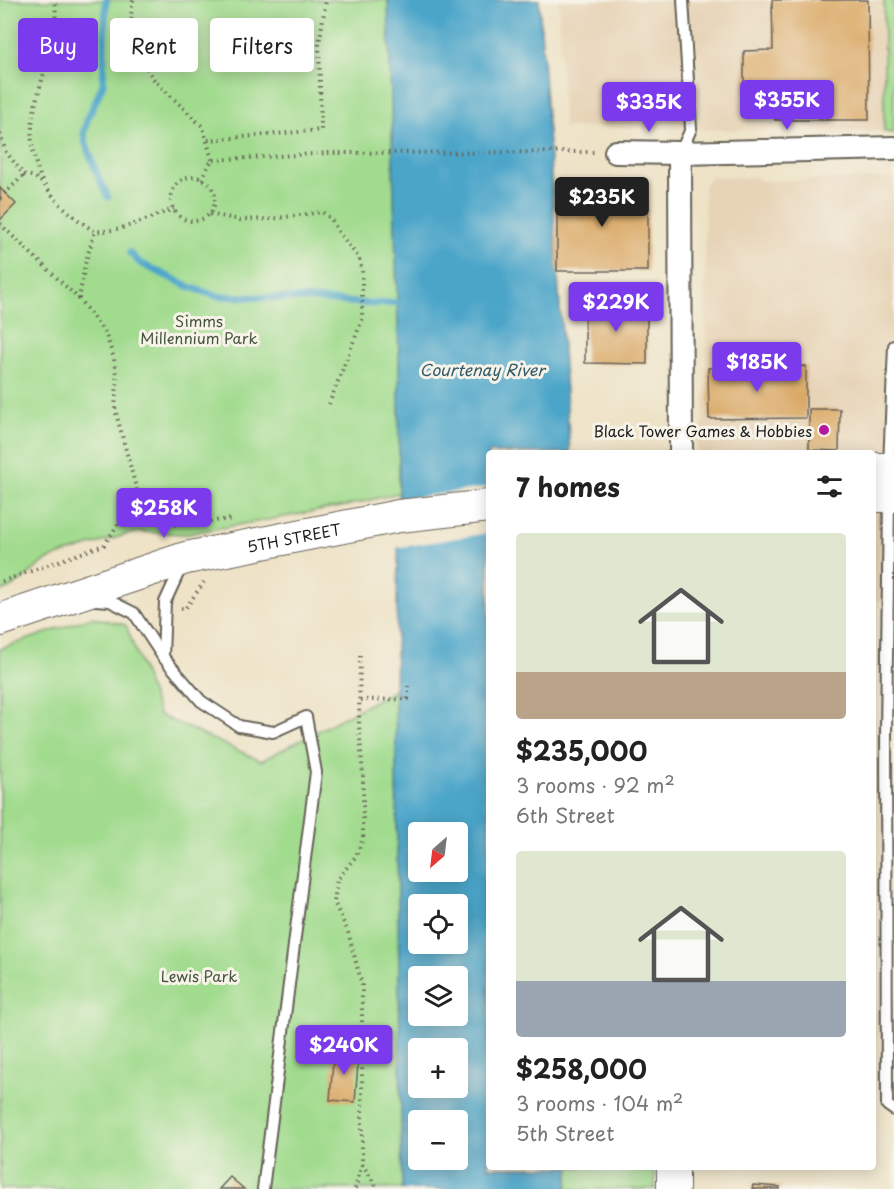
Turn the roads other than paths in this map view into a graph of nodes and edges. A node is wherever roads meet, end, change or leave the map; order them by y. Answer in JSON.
{"nodes":[{"id":1,"x":683,"y":0,"type":"edge"},
{"id":2,"x":894,"y":148,"type":"edge"},
{"id":3,"x":616,"y":152,"type":"road end"},
{"id":4,"x":680,"y":153,"type":"junction"},
{"id":5,"x":894,"y":346,"type":"edge"},
{"id":6,"x":681,"y":450,"type":"edge"},
{"id":7,"x":885,"y":483,"type":"edge"},
{"id":8,"x":486,"y":506,"type":"edge"},
{"id":9,"x":186,"y":558,"type":"junction"},
{"id":10,"x":64,"y":599,"type":"junction"},
{"id":11,"x":0,"y":621,"type":"edge"},
{"id":12,"x":162,"y":657,"type":"junction"},
{"id":13,"x":894,"y":1110,"type":"edge"},
{"id":14,"x":673,"y":1170,"type":"edge"},
{"id":15,"x":263,"y":1189,"type":"edge"},
{"id":16,"x":673,"y":1189,"type":"edge"}],
"edges":[{"from":1,"to":4,"type":"lane"},
{"from":2,"to":4,"type":"street"},
{"from":3,"to":4,"type":"street"},
{"from":4,"to":6,"type":"street"},
{"from":5,"to":7,"type":"lane"},
{"from":7,"to":13,"type":"lane"},
{"from":8,"to":9,"type":"main road","name":"5TH STREET"},
{"from":9,"to":10,"type":"main road","name":"5TH STREET"},
{"from":9,"to":12,"type":"lane"},
{"from":10,"to":11,"type":"main road","name":"5TH STREET"},
{"from":10,"to":12,"type":"lane"},
{"from":12,"to":15,"type":"lane"},
{"from":14,"to":16,"type":"main road"}]}
